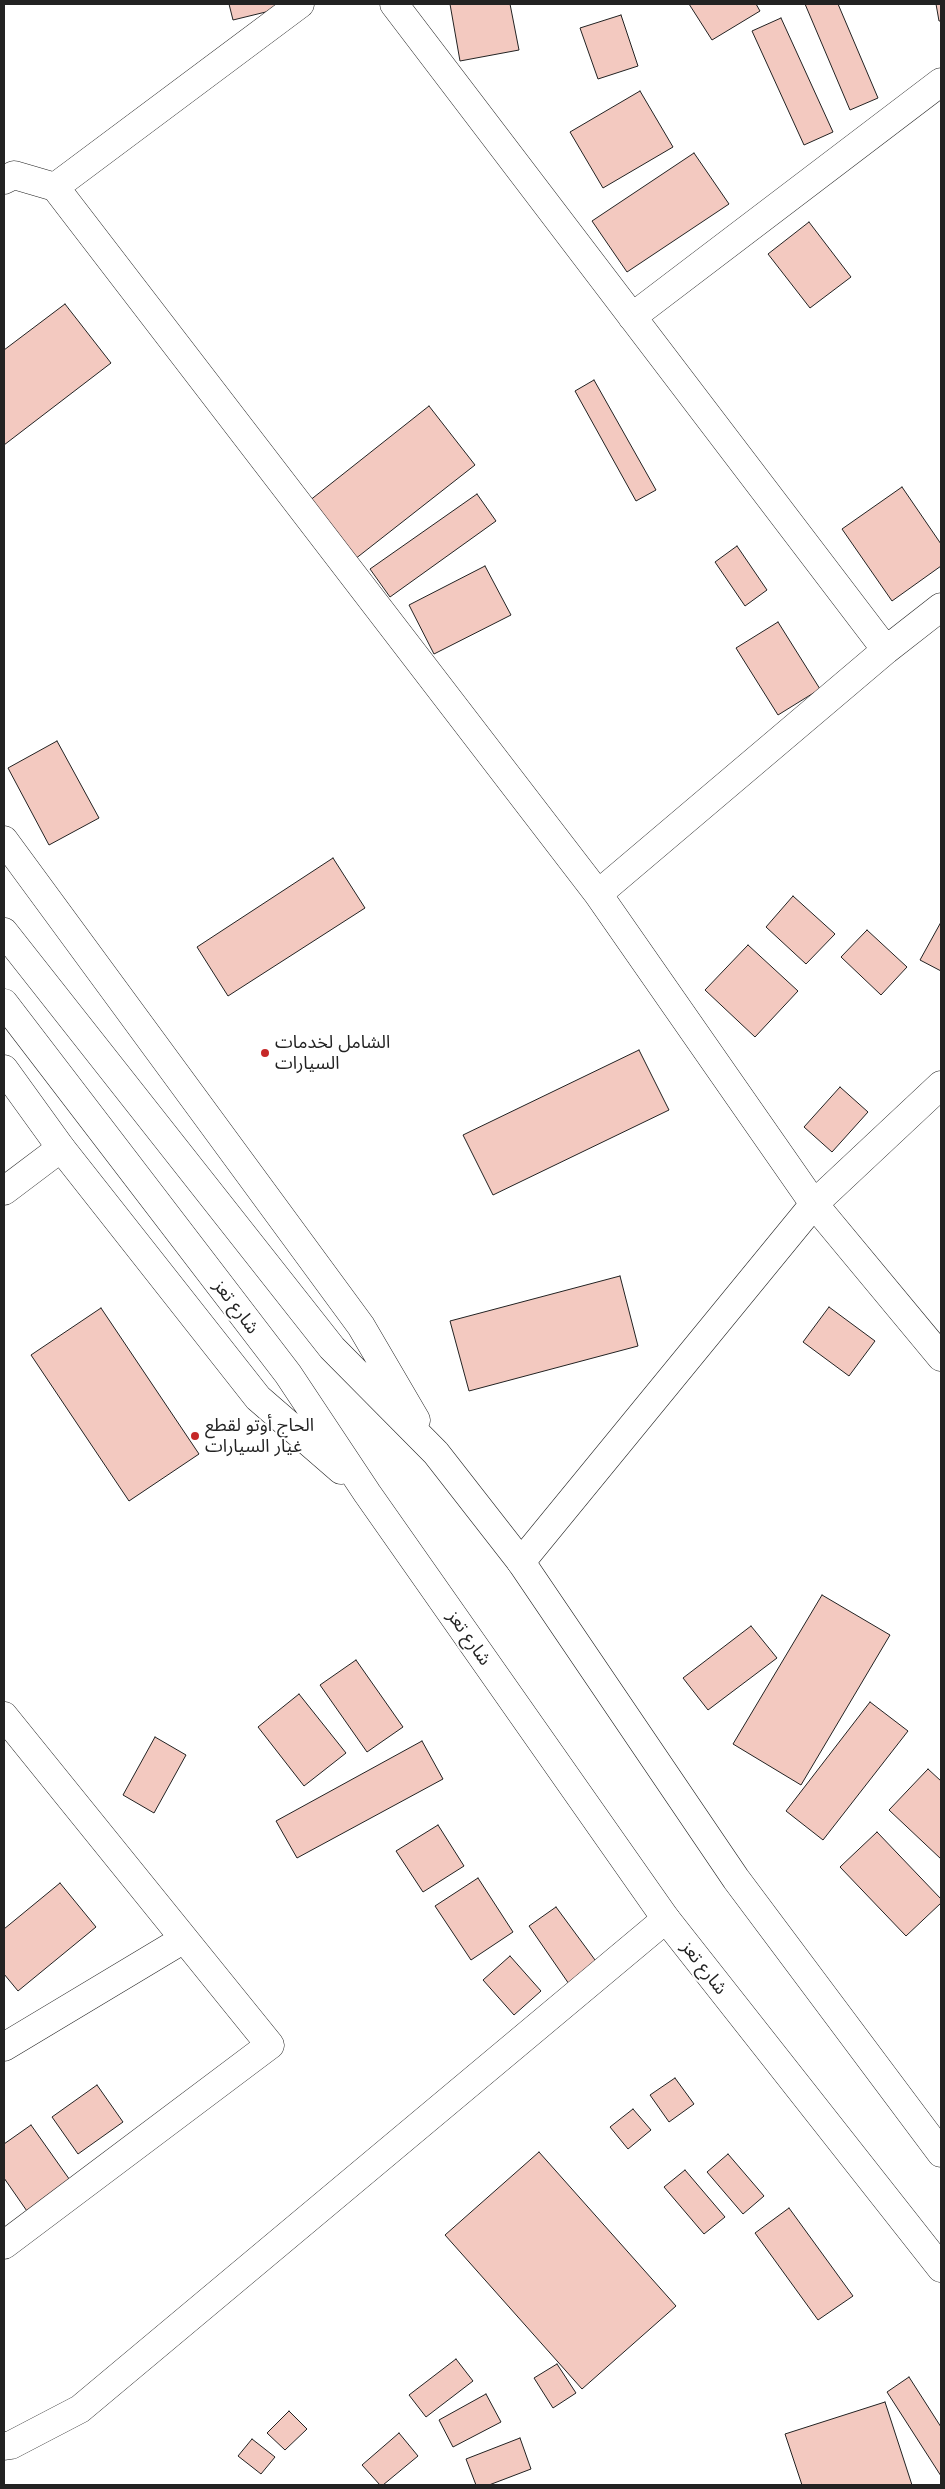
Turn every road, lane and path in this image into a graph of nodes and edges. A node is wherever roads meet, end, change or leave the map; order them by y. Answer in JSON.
{"nodes":[{"id":1,"x":300,"y":4,"type":"edge"},
{"id":2,"x":394,"y":4,"type":"edge"},
{"id":3,"x":941,"y":82,"type":"edge"},
{"id":4,"x":4,"y":180,"type":"edge"},
{"id":5,"x":55,"y":187,"type":"junction"},
{"id":6,"x":632,"y":317,"type":"junction"},
{"id":7,"x":941,"y":607,"type":"edge"},
{"id":8,"x":886,"y":650,"type":"junction"},
{"id":9,"x":4,"y":840,"type":"edge"},
{"id":10,"x":598,"y":894,"type":"junction"},
{"id":11,"x":4,"y":932,"type":"edge"},
{"id":12,"x":4,"y":1003,"type":"edge"},
{"id":13,"x":4,"y":1069,"type":"edge"},
{"id":14,"x":941,"y":1085,"type":"edge"},
{"id":15,"x":62,"y":1148,"type":"junction"},
{"id":16,"x":4,"y":1190,"type":"edge"},
{"id":17,"x":814,"y":1204,"type":"junction"},
{"id":18,"x":941,"y":1357,"type":"edge"},
{"id":19,"x":436,"y":1453,"type":"junction"},
{"id":20,"x":367,"y":1493,"type":"junction"},
{"id":21,"x":520,"y":1562,"type":"junction"},
{"id":22,"x":4,"y":1716,"type":"edge"},
{"id":23,"x":666,"y":1918,"type":"junction"},
{"id":24,"x":184,"y":1939,"type":"junction"},
{"id":25,"x":4,"y":2047,"type":"edge"},
{"id":26,"x":941,"y":2153,"type":"edge"},
{"id":27,"x":4,"y":2245,"type":"edge"},
{"id":28,"x":941,"y":2268,"type":"edge"},
{"id":29,"x":4,"y":2446,"type":"edge"}],
"edges":[{"from":1,"to":5,"type":"main road"},
{"from":2,"to":6,"type":"main road"},
{"from":3,"to":6,"type":"main road"},
{"from":4,"to":5,"type":"main road"},
{"from":5,"to":10,"type":"main road"},
{"from":6,"to":8,"type":"main road"},
{"from":7,"to":8,"type":"main road"},
{"from":8,"to":10,"type":"main road"},
{"from":9,"to":19,"type":"main road"},
{"from":10,"to":17,"type":"main road"},
{"from":11,"to":19,"type":"main road"},
{"from":12,"to":20,"type":"main road","name":"شارع تعز"},
{"from":13,"to":15,"type":"main road"},
{"from":14,"to":17,"type":"main road"},
{"from":15,"to":16,"type":"main road"},
{"from":15,"to":20,"type":"main road"},
{"from":17,"to":18,"type":"main road"},
{"from":17,"to":21,"type":"main road"},
{"from":19,"to":21,"type":"main road"},
{"from":20,"to":23,"type":"main road","name":"شارع تعز"},
{"from":21,"to":26,"type":"main road"},
{"from":22,"to":24,"type":"main road"},
{"from":23,"to":28,"type":"main road","name":"شارع تعز"},
{"from":23,"to":29,"type":"main road"},
{"from":24,"to":25,"type":"main road"},
{"from":24,"to":27,"type":"main road"}]}
